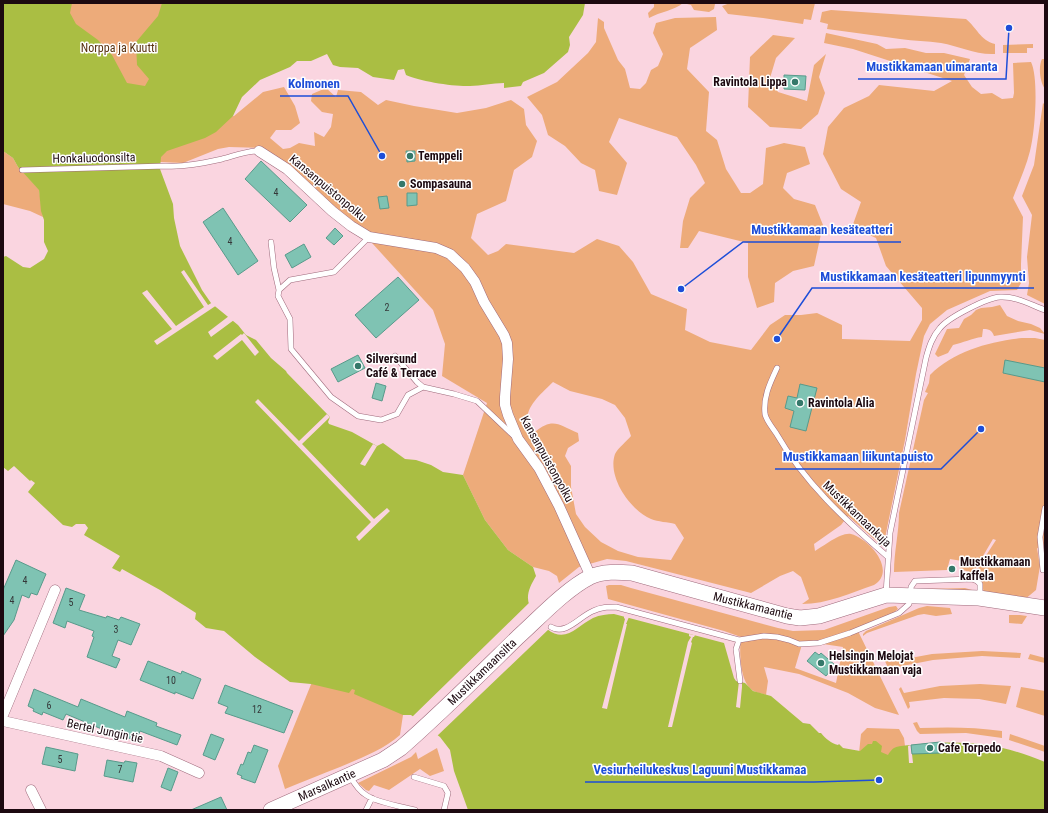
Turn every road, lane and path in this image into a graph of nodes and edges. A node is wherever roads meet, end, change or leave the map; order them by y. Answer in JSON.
{"nodes":[{"id":1,"x":259,"y":151,"type":"joint"},
{"id":2,"x":22,"y":170,"type":"dead end"},
{"id":3,"x":369,"y":237,"type":"junction"},
{"id":4,"x":271,"y":242,"type":"dead end"},
{"id":5,"x":279,"y":290,"type":"junction"},
{"id":6,"x":1045,"y":310,"type":"edge"},
{"id":7,"x":395,"y":356,"type":"dead end"},
{"id":8,"x":777,"y":368,"type":"dead end"},
{"id":9,"x":423,"y":388,"type":"junction"},
{"id":10,"x":518,"y":439,"type":"junction"},
{"id":11,"x":1045,"y":508,"type":"edge"},
{"id":12,"x":888,"y":558,"type":"junction"},
{"id":13,"x":1043,"y":570,"type":"dead end"},
{"id":14,"x":591,"y":577,"type":"junction"},
{"id":15,"x":55,"y":590,"type":"dead end"},
{"id":16,"x":886,"y":595,"type":"junction"},
{"id":17,"x":910,"y":596,"type":"junction"},
{"id":18,"x":1045,"y":608,"type":"edge"},
{"id":19,"x":544,"y":612,"type":"joint"},
{"id":20,"x":551,"y":627,"type":"dead end"},
{"id":21,"x":739,"y":640,"type":"junction"},
{"id":22,"x":740,"y":681,"type":"dead end"},
{"id":23,"x":3,"y":715,"type":"edge"},
{"id":24,"x":3,"y":721,"type":"edge"},
{"id":25,"x":383,"y":760,"type":"joint"},
{"id":26,"x":199,"y":773,"type":"dead end"},
{"id":27,"x":349,"y":775,"type":"junction"},
{"id":28,"x":414,"y":777,"type":"dead end"},
{"id":29,"x":31,"y":790,"type":"dead end"},
{"id":30,"x":372,"y":798,"type":"junction"},
{"id":31,"x":41,"y":810,"type":"edge"},
{"id":32,"x":271,"y":810,"type":"edge"},
{"id":33,"x":366,"y":810,"type":"edge"},
{"id":34,"x":415,"y":810,"type":"edge"},
{"id":35,"x":444,"y":810,"type":"edge"}],
"edges":[{"from":1,"to":2,"type":"lane","name":"Honkaluodonsilta"},
{"from":1,"to":3,"type":"street","name":"Kansanpuistonpolku"},
{"from":3,"to":5,"type":"lane"},
{"from":3,"to":10,"type":"street","name":"Kansanpuistonpolku"},
{"from":4,"to":5,"type":"lane"},
{"from":5,"to":9,"type":"lane"},
{"from":6,"to":12,"type":"lane"},
{"from":7,"to":9,"type":"lane"},
{"from":8,"to":12,"type":"lane","name":"Mustikkamaankuja"},
{"from":9,"to":10,"type":"lane"},
{"from":10,"to":14,"type":"street","name":"Kansanpuistonpolku"},
{"from":11,"to":13,"type":"lane"},
{"from":12,"to":16,"type":"lane","name":"Mustikkamaankuja"},
{"from":14,"to":16,"type":"street","name":"Mustikkamaantie"},
{"from":14,"to":19,"type":"street","name":"Mustikkamaantie"},
{"from":15,"to":23,"type":"street"},
{"from":16,"to":17,"type":"street","name":"Mustikkamaantie"},
{"from":17,"to":18,"type":"street","name":"Mustikkamaantie"},
{"from":17,"to":21,"type":"lane"},
{"from":19,"to":25,"type":"street","name":"Mustikkamaansilta"},
{"from":20,"to":21,"type":"lane"},
{"from":21,"to":22,"type":"lane"},
{"from":24,"to":26,"type":"street","name":"Bertel Jungin tie"},
{"from":25,"to":27,"type":"street","name":"Marsalkantie"},
{"from":27,"to":30,"type":"lane"},
{"from":27,"to":32,"type":"street","name":"Marsalkantie"},
{"from":28,"to":35,"type":"lane"},
{"from":29,"to":31,"type":"street"},
{"from":30,"to":33,"type":"lane"},
{"from":30,"to":34,"type":"lane"}]}
